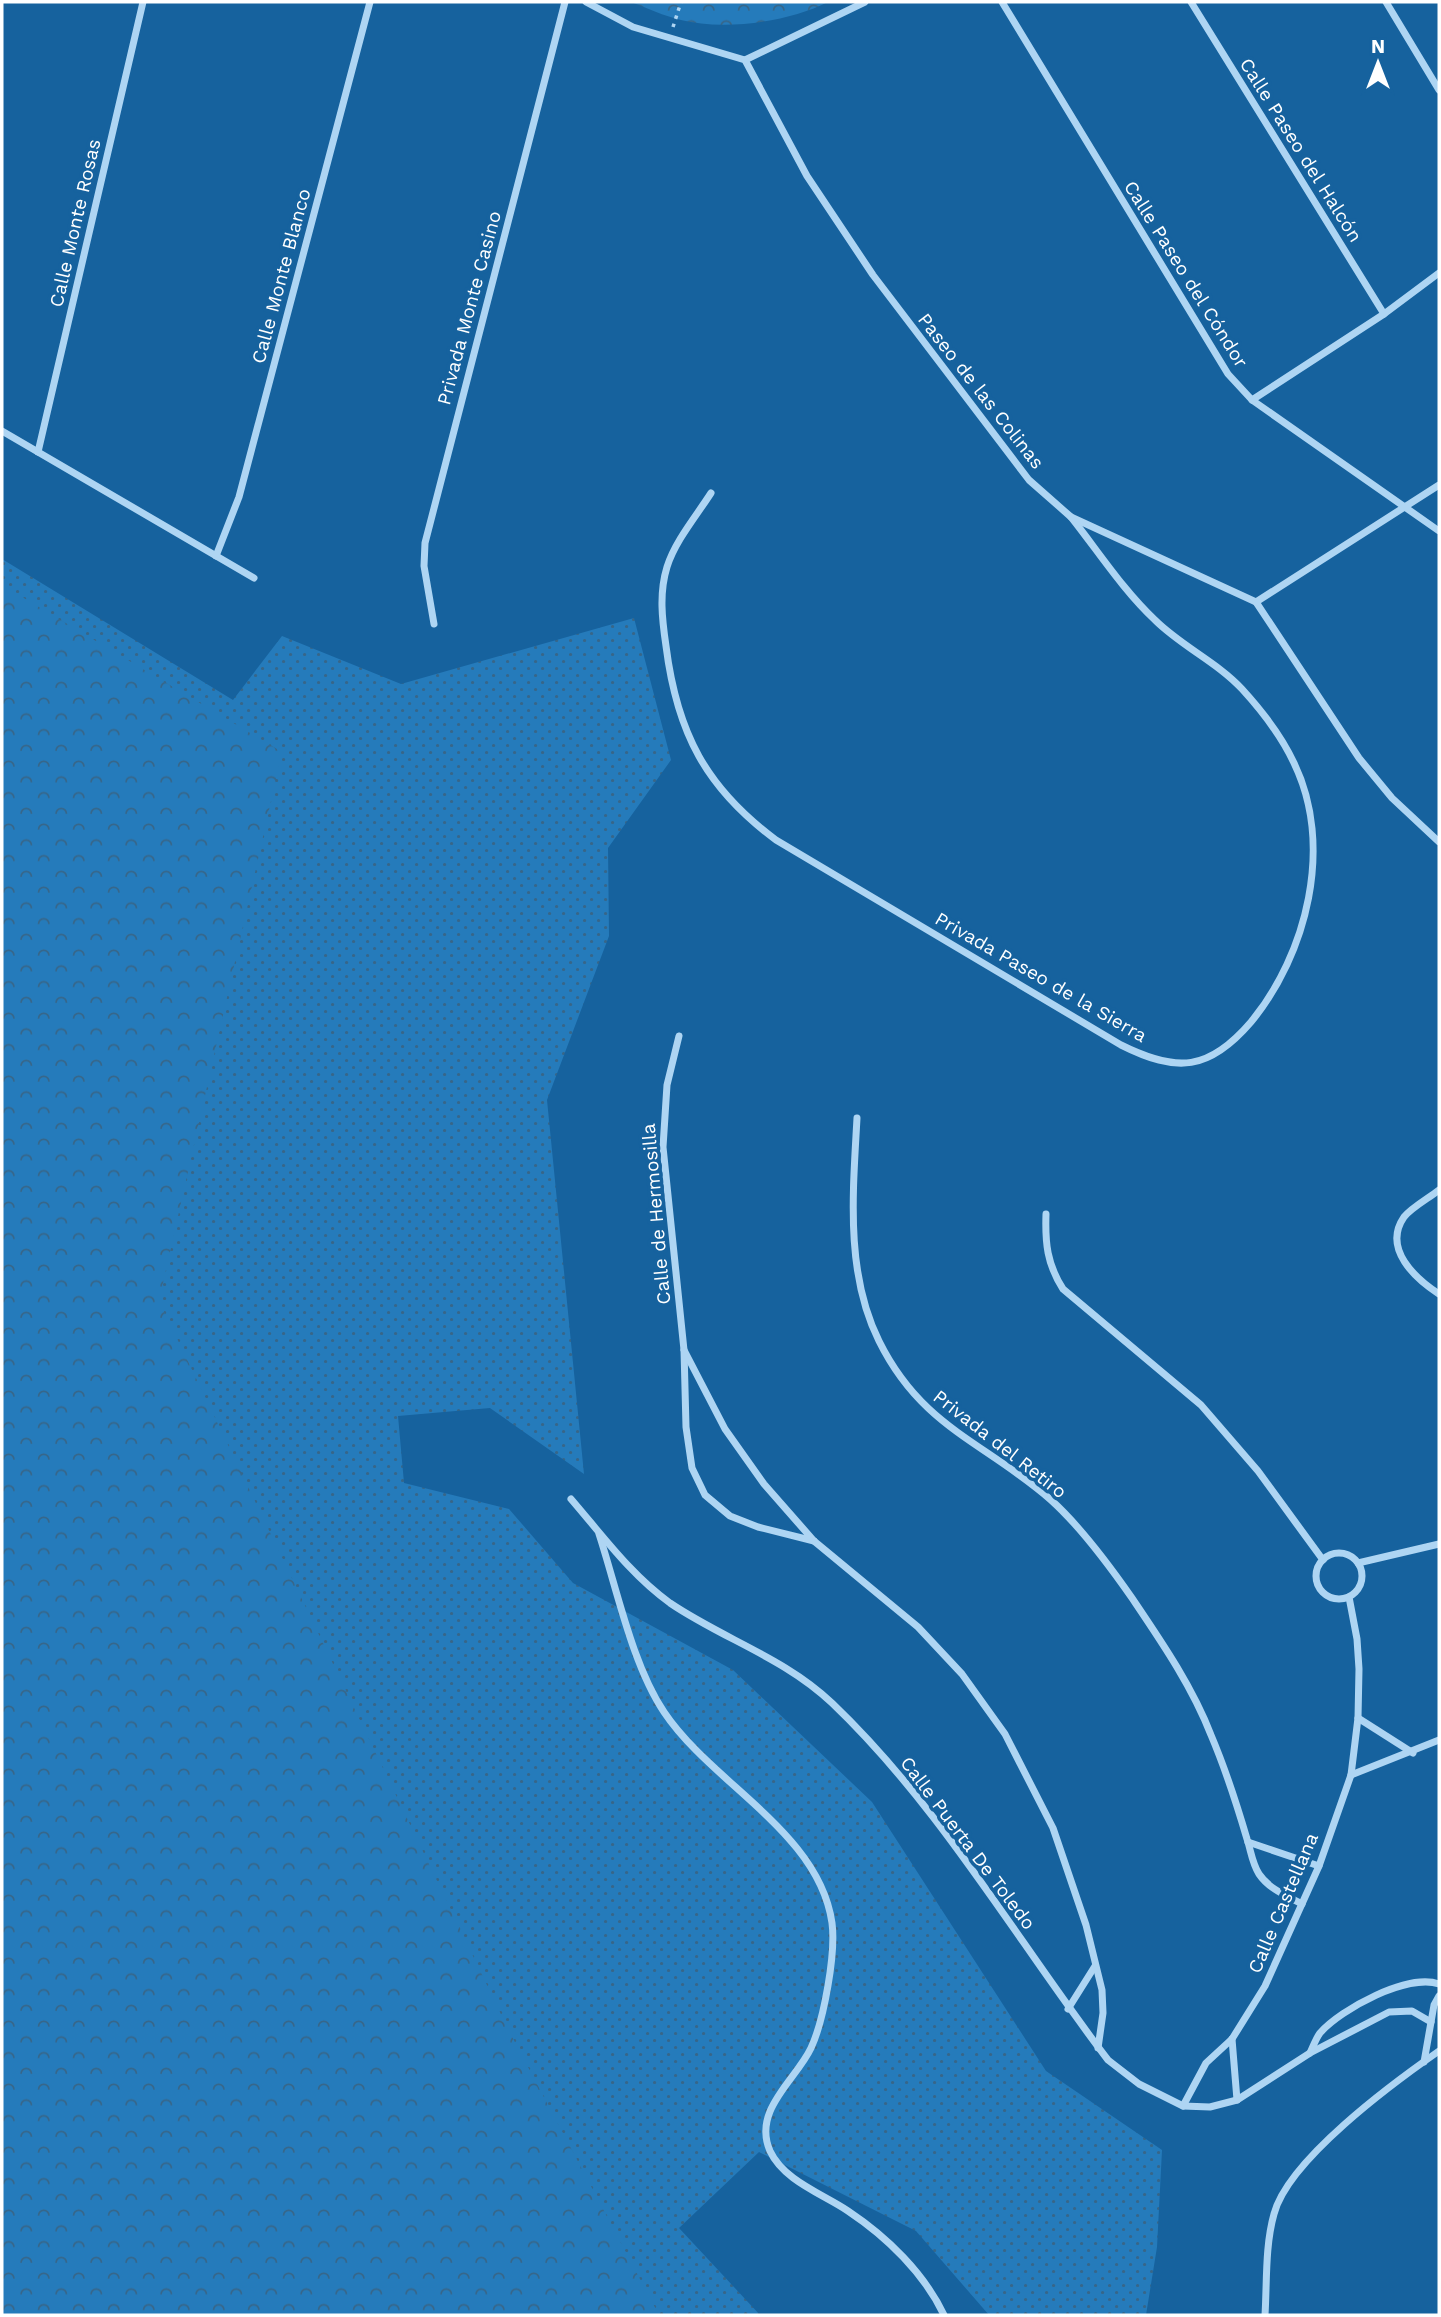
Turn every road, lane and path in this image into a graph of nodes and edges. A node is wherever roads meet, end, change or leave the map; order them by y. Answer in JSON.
{"nodes":[{"id":1,"x":144,"y":2,"type":"edge"},
{"id":2,"x":370,"y":2,"type":"edge"},
{"id":3,"x":565,"y":2,"type":"edge"},
{"id":4,"x":586,"y":2,"type":"edge"},
{"id":5,"x":681,"y":2,"type":"edge"},
{"id":6,"x":865,"y":2,"type":"edge"},
{"id":7,"x":1002,"y":2,"type":"edge"},
{"id":8,"x":1191,"y":2,"type":"edge"},
{"id":9,"x":1386,"y":2,"type":"edge"},
{"id":10,"x":670,"y":39,"type":"junction"},
{"id":11,"x":745,"y":60,"type":"junction"},
{"id":12,"x":1439,"y":90,"type":"edge"},
{"id":13,"x":1439,"y":273,"type":"edge"},
{"id":14,"x":1384,"y":314,"type":"junction"},
{"id":15,"x":1252,"y":400,"type":"junction"},
{"id":16,"x":2,"y":430,"type":"edge"},
{"id":17,"x":38,"y":452,"type":"junction"},
{"id":18,"x":1439,"y":485,"type":"edge"},
{"id":19,"x":711,"y":493,"type":"dead end"},
{"id":20,"x":1405,"y":509,"type":"junction"},
{"id":21,"x":1071,"y":517,"type":"junction"},
{"id":22,"x":1439,"y":531,"type":"edge"},
{"id":23,"x":216,"y":556,"type":"junction"},
{"id":24,"x":254,"y":578,"type":"dead end"},
{"id":25,"x":1256,"y":602,"type":"junction"},
{"id":26,"x":434,"y":624,"type":"dead end"},
{"id":27,"x":1439,"y":842,"type":"edge"},
{"id":28,"x":679,"y":1036,"type":"dead end"},
{"id":29,"x":857,"y":1118,"type":"dead end"},
{"id":30,"x":1439,"y":1189,"type":"edge"},
{"id":31,"x":1046,"y":1213,"type":"dead end"},
{"id":32,"x":1439,"y":1294,"type":"edge"},
{"id":33,"x":684,"y":1350,"type":"junction"},
{"id":34,"x":571,"y":1499,"type":"dead end"},
{"id":35,"x":598,"y":1531,"type":"junction"},
{"id":36,"x":814,"y":1541,"type":"junction"},
{"id":37,"x":1439,"y":1544,"type":"edge"},
{"id":38,"x":1323,"y":1560,"type":"junction"},
{"id":39,"x":1358,"y":1563,"type":"junction"},
{"id":40,"x":1349,"y":1597,"type":"junction"},
{"id":41,"x":1358,"y":1718,"type":"junction"},
{"id":42,"x":1439,"y":1740,"type":"edge"},
{"id":43,"x":1413,"y":1753,"type":"junction"},
{"id":44,"x":1351,"y":1775,"type":"junction"},
{"id":45,"x":1248,"y":1842,"type":"junction"},
{"id":46,"x":1319,"y":1866,"type":"junction"},
{"id":47,"x":1302,"y":1904,"type":"junction"},
{"id":48,"x":1095,"y":1966,"type":"junction"},
{"id":49,"x":1439,"y":1984,"type":"edge"},
{"id":50,"x":1439,"y":1996,"type":"edge"},
{"id":51,"x":1068,"y":2009,"type":"junction"},
{"id":52,"x":1431,"y":2022,"type":"junction"},
{"id":53,"x":1232,"y":2039,"type":"junction"},
{"id":54,"x":1098,"y":2048,"type":"junction"},
{"id":55,"x":1439,"y":2051,"type":"edge"},
{"id":56,"x":1310,"y":2053,"type":"junction"},
{"id":57,"x":1424,"y":2062,"type":"junction"},
{"id":58,"x":1237,"y":2100,"type":"junction"},
{"id":59,"x":1183,"y":2106,"type":"junction"},
{"id":60,"x":944,"y":2315,"type":"edge"},
{"id":61,"x":1265,"y":2315,"type":"edge"}],
"edges":[{"from":1,"to":17,"type":"street","name":"Calle Monte Rosas"},
{"from":2,"to":23,"type":"street","name":"Calle Monte Blanco"},
{"from":3,"to":26,"type":"street","name":"Privada Monte Casino"},
{"from":4,"to":10,"type":"street"},
{"from":5,"to":10,"type":"path"},
{"from":6,"to":11,"type":"street"},
{"from":7,"to":15,"type":"street","name":"Calle Paseo del Cóndor"},
{"from":8,"to":14,"type":"street","name":"Calle Paseo del Halcón"},
{"from":9,"to":12,"type":"street"},
{"from":10,"to":11,"type":"street"},
{"from":11,"to":21,"type":"street","name":"Paseo de las Colinas"},
{"from":13,"to":14,"type":"street"},
{"from":14,"to":15,"type":"street"},
{"from":15,"to":20,"type":"street","name":"Calle Paseo del Cóndor"},
{"from":16,"to":17,"type":"street"},
{"from":17,"to":23,"type":"street"},
{"from":18,"to":20,"type":"street"},
{"from":19,"to":21,"type":"street","name":"Privada Paseo de la Sierra"},
{"from":20,"to":22,"type":"street","name":"Calle Paseo del Cóndor"},
{"from":20,"to":25,"type":"street"},
{"from":21,"to":25,"type":"street","name":"Paseo de las Colinas"},
{"from":23,"to":24,"type":"street"},
{"from":25,"to":27,"type":"street"},
{"from":28,"to":33,"type":"street","name":"Calle de Hermosilla"},
{"from":29,"to":45,"type":"street","name":"Privada del Retiro"},
{"from":30,"to":32,"type":"street"},
{"from":31,"to":38,"type":"street"},
{"from":33,"to":36,"type":"street","name":"Calle de Hermosilla"},
{"from":33,"to":36,"type":"street","name":"Calle de Hermosilla"},
{"from":34,"to":35,"type":"street","name":"Calle Puerta De Toledo"},
{"from":35,"to":51,"type":"street","name":"Calle Puerta De Toledo"},
{"from":35,"to":60,"type":"street"},
{"from":36,"to":48,"type":"street"},
{"from":37,"to":39,"type":"street"},
{"from":38,"to":39,"type":"street"},
{"from":38,"to":40,"type":"street"},
{"from":39,"to":40,"type":"street"},
{"from":40,"to":41,"type":"street","name":"Calle Castellana"},
{"from":41,"to":43,"type":"street"},
{"from":41,"to":44,"type":"street","name":"Calle Castellana"},
{"from":42,"to":43,"type":"street"},
{"from":43,"to":44,"type":"street"},
{"from":44,"to":46,"type":"street","name":"Calle Castellana"},
{"from":45,"to":46,"type":"street"},
{"from":45,"to":47,"type":"street"},
{"from":46,"to":47,"type":"street","name":"Calle Castellana"},
{"from":47,"to":53,"type":"street","name":"Calle Castellana"},
{"from":48,"to":51,"type":"street"},
{"from":48,"to":54,"type":"street"},
{"from":49,"to":56,"type":"street","name":"Calle Puerta De Toledo"},
{"from":50,"to":52,"type":"street"},
{"from":51,"to":54,"type":"street","name":"Calle Puerta De Toledo"},
{"from":52,"to":56,"type":"street","name":"Calle Puerta De Toledo"},
{"from":52,"to":57,"type":"street"},
{"from":53,"to":58,"type":"street"},
{"from":53,"to":59,"type":"street","name":"Calle Castellana"},
{"from":54,"to":59,"type":"street","name":"Calle Puerta De Toledo"},
{"from":55,"to":57,"type":"street"},
{"from":56,"to":58,"type":"street","name":"Calle Puerta De Toledo"},
{"from":57,"to":61,"type":"street"},
{"from":58,"to":59,"type":"street","name":"Calle Puerta De Toledo"}]}
